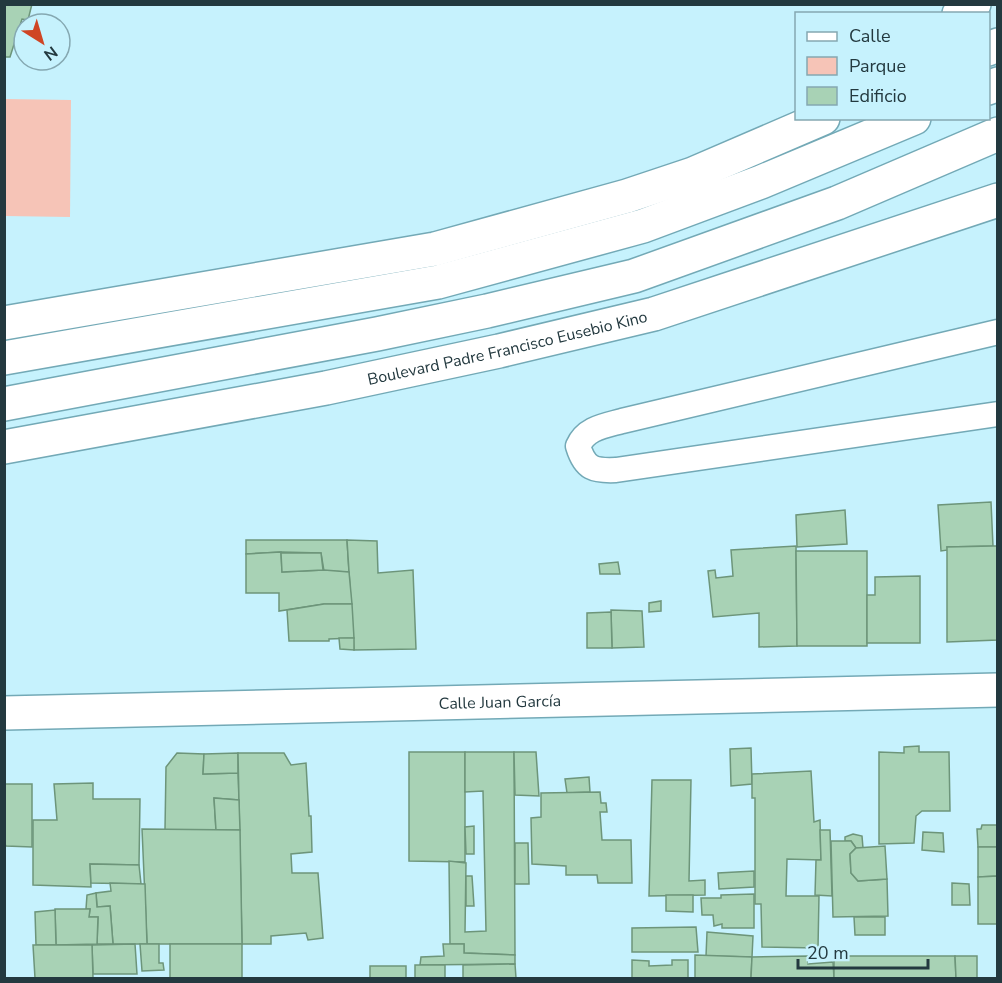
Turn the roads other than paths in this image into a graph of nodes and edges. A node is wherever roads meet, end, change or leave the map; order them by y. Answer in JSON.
{"nodes":[{"id":1,"x":795,"y":112,"type":"edge"},
{"id":2,"x":819,"y":120,"type":"edge"},
{"id":3,"x":909,"y":120,"type":"edge"},
{"id":4,"x":998,"y":134,"type":"edge"},
{"id":5,"x":693,"y":174,"type":"junction"},
{"id":6,"x":998,"y":200,"type":"edge"},
{"id":7,"x":4,"y":323,"type":"edge"},
{"id":8,"x":998,"y":332,"type":"edge"},
{"id":9,"x":4,"y":358,"type":"edge"},
{"id":10,"x":4,"y":404,"type":"edge"},
{"id":11,"x":998,"y":414,"type":"edge"},
{"id":12,"x":4,"y":447,"type":"edge"},
{"id":13,"x":998,"y":690,"type":"edge"},
{"id":14,"x":4,"y":713,"type":"edge"}],
"edges":[{"from":1,"to":5,"type":"main road"},
{"from":2,"to":5,"type":"main road"},
{"from":3,"to":9,"type":"main road"},
{"from":4,"to":10,"type":"main road"},
{"from":5,"to":7,"type":"main road"},
{"from":6,"to":12,"type":"main road","name":"Boulevard Padre Francisco Eusebio Kino"},
{"from":8,"to":11,"type":"lane"},
{"from":13,"to":14,"type":"main road","name":"Calle Juan García"}]}
